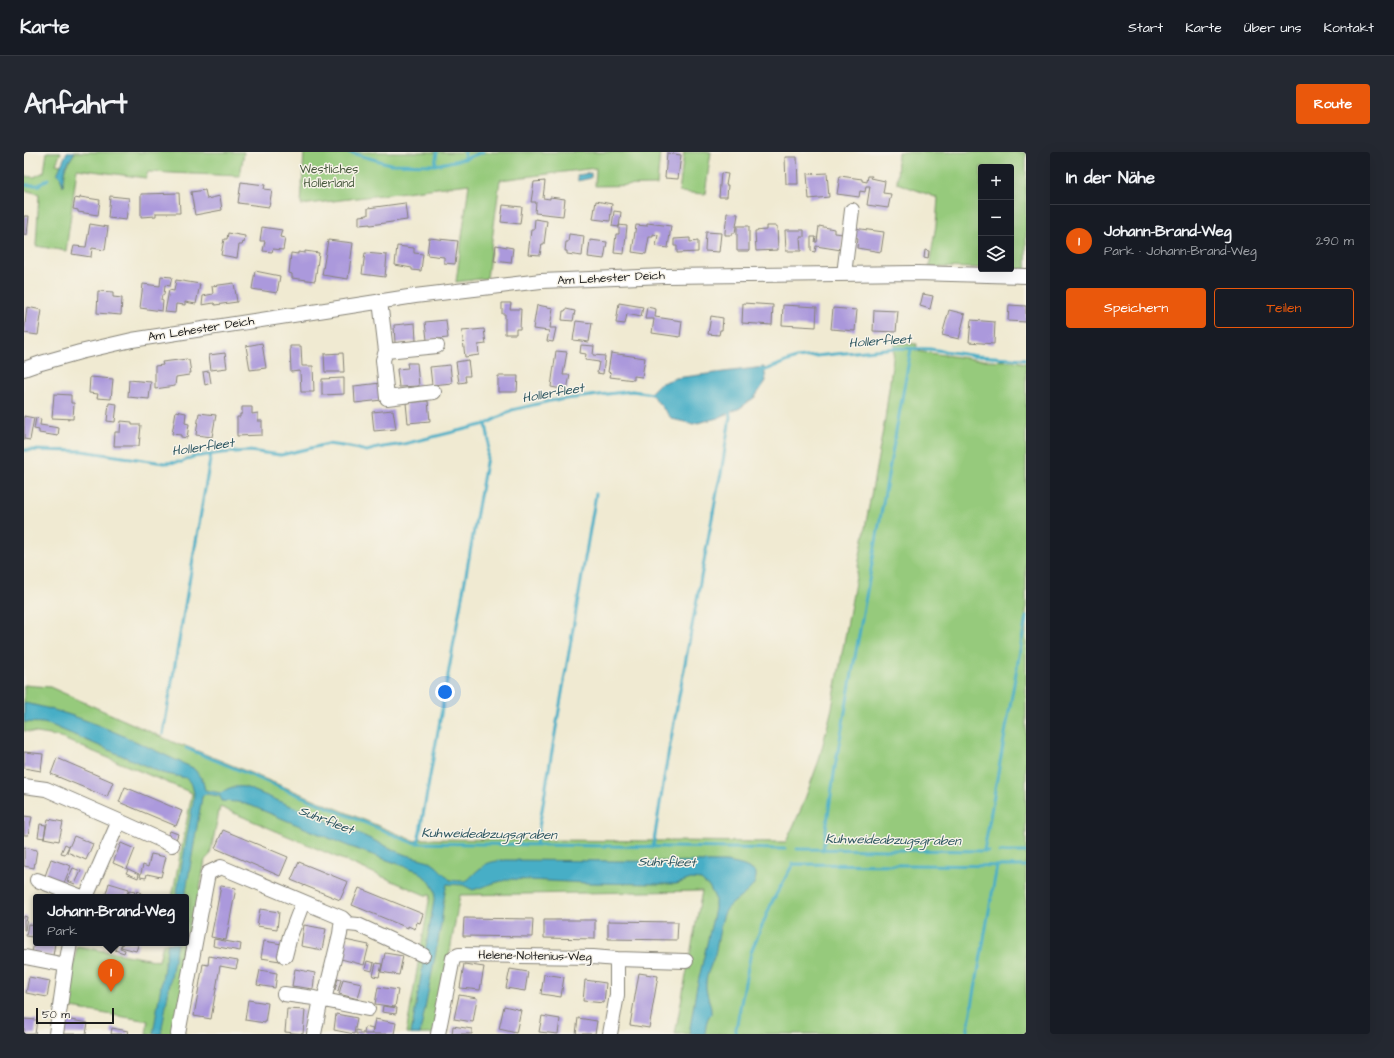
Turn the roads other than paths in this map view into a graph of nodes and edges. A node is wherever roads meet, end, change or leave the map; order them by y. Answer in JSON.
{"nodes":[{"id":1,"x":852,"y":210,"type":"dead end"},
{"id":2,"x":844,"y":274,"type":"junction"},
{"id":3,"x":1026,"y":276,"type":"edge"},
{"id":4,"x":380,"y":301,"type":"junction"},
{"id":5,"x":437,"y":346,"type":"dead end"},
{"id":6,"x":386,"y":351,"type":"junction"},
{"id":7,"x":24,"y":369,"type":"edge"},
{"id":8,"x":434,"y":392,"type":"dead end"},
{"id":9,"x":24,"y":786,"type":"edge"},
{"id":10,"x":119,"y":821,"type":"junction"},
{"id":11,"x":172,"y":845,"type":"dead end"},
{"id":12,"x":37,"y":880,"type":"dead end"},
{"id":13,"x":74,"y":894,"type":"edge"},
{"id":14,"x":87,"y":894,"type":"edge"},
{"id":15,"x":303,"y":902,"type":"junction"},
{"id":16,"x":342,"y":918,"type":"junction"},
{"id":17,"x":69,"y":946,"type":"edge"},
{"id":18,"x":424,"y":955,"type":"dead end"},
{"id":19,"x":285,"y":956,"type":"dead end"},
{"id":20,"x":25,"y":957,"type":"dead end"},
{"id":21,"x":617,"y":959,"type":"junction"},
{"id":22,"x":686,"y":961,"type":"dead end"},
{"id":23,"x":66,"y":965,"type":"junction"},
{"id":24,"x":284,"y":994,"type":"dead end"},
{"id":25,"x":324,"y":1000,"type":"junction"},
{"id":26,"x":368,"y":1009,"type":"dead end"},
{"id":27,"x":56,"y":1034,"type":"edge"},
{"id":28,"x":178,"y":1034,"type":"edge"},
{"id":29,"x":314,"y":1034,"type":"edge"},
{"id":30,"x":438,"y":1034,"type":"edge"},
{"id":31,"x":610,"y":1034,"type":"edge"}],
"edges":[{"from":1,"to":2,"type":"street"},
{"from":2,"to":3,"type":"street","name":"Am Lehester Deich"},
{"from":2,"to":4,"type":"street","name":"Am Lehester Deich"},
{"from":4,"to":6,"type":"street"},
{"from":4,"to":7,"type":"street","name":"Am Lehester Deich"},
{"from":5,"to":6,"type":"street"},
{"from":6,"to":8,"type":"street"},
{"from":9,"to":10,"type":"street"},
{"from":10,"to":11,"type":"street"},
{"from":10,"to":14,"type":"street"},
{"from":12,"to":13,"type":"street"},
{"from":15,"to":16,"type":"street"},
{"from":15,"to":19,"type":"street"},
{"from":15,"to":28,"type":"street"},
{"from":16,"to":18,"type":"street"},
{"from":16,"to":25,"type":"street"},
{"from":17,"to":23,"type":"street"},
{"from":20,"to":23,"type":"street"},
{"from":21,"to":22,"type":"street","name":"Helene-Noltenius-Weg"},
{"from":21,"to":30,"type":"street","name":"Helene-Noltenius-Weg"},
{"from":21,"to":31,"type":"street"},
{"from":23,"to":27,"type":"street"},
{"from":24,"to":25,"type":"street"},
{"from":25,"to":26,"type":"street"},
{"from":25,"to":29,"type":"street"}]}
